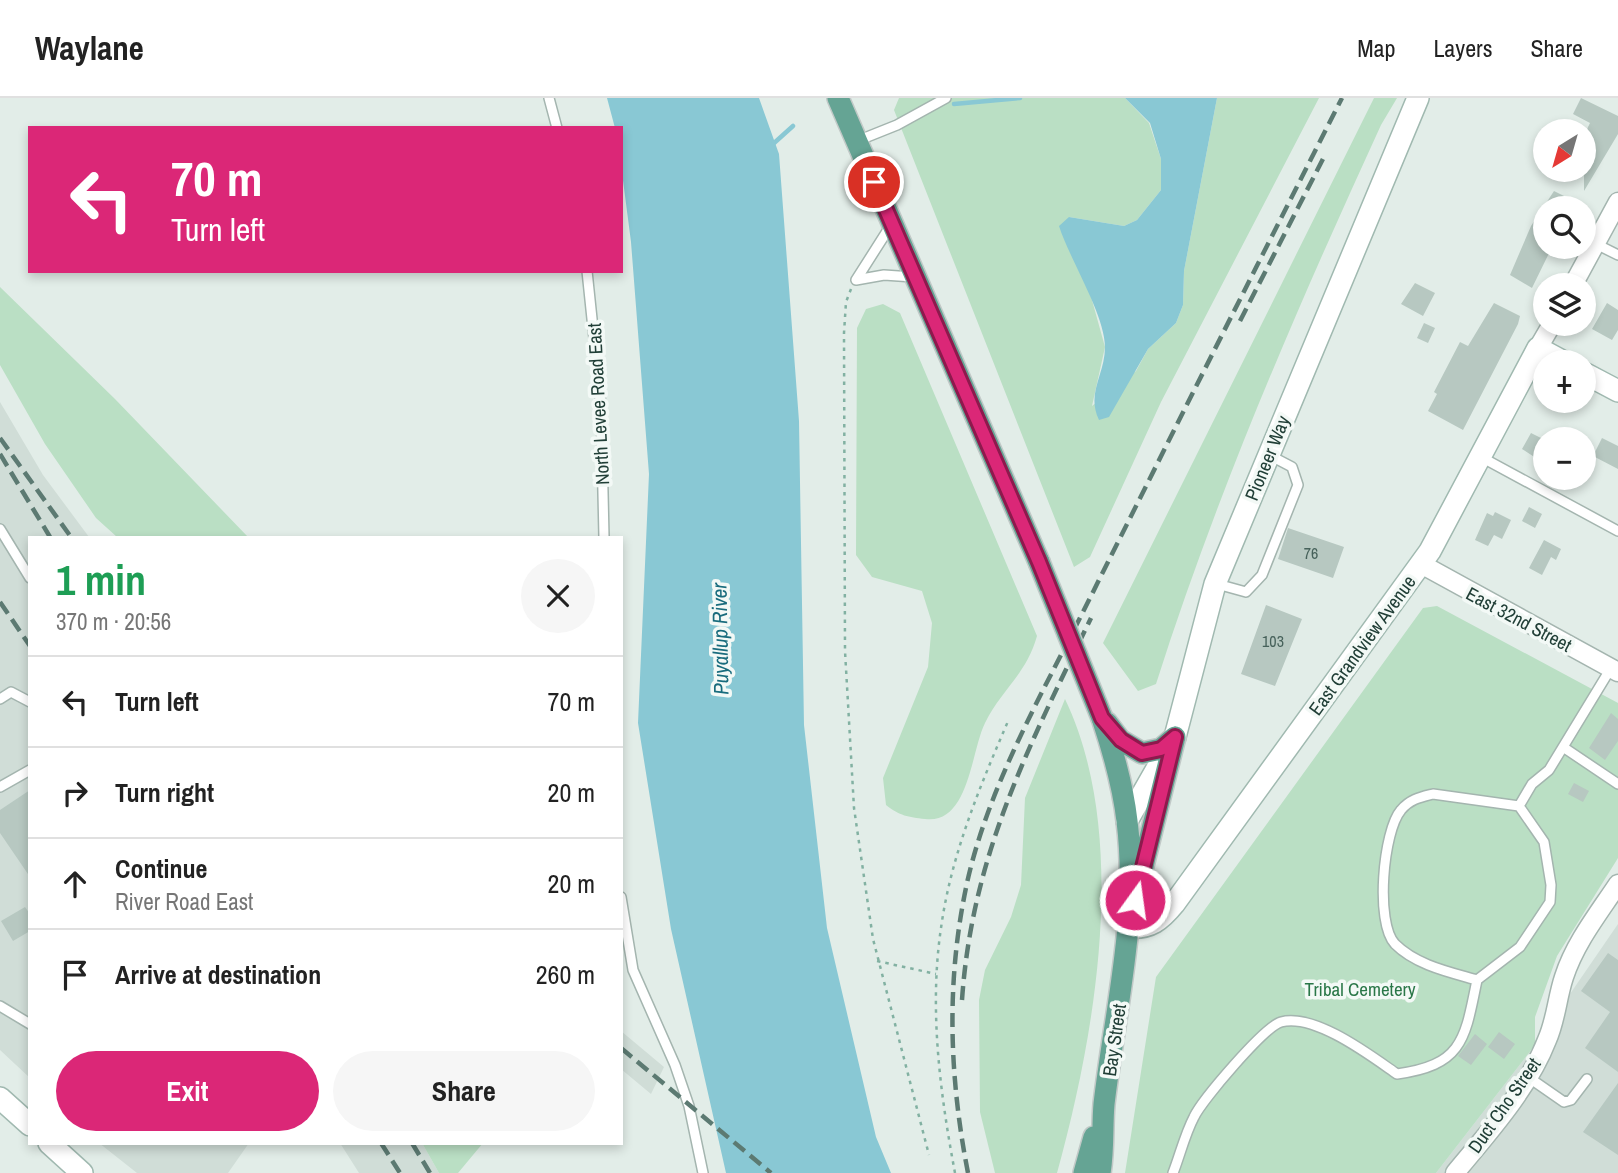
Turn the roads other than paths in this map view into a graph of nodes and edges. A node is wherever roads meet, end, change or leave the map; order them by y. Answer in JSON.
{"nodes":[{"id":1,"x":549,"y":98,"type":"edge"},
{"id":2,"x":838,"y":98,"type":"edge"},
{"id":3,"x":946,"y":98,"type":"edge"},
{"id":4,"x":1418,"y":98,"type":"edge"},
{"id":5,"x":556,"y":126,"type":"edge"},
{"id":6,"x":857,"y":141,"type":"junction"},
{"id":7,"x":1618,"y":202,"type":"edge"},
{"id":8,"x":892,"y":223,"type":"junction"},
{"id":9,"x":1596,"y":244,"type":"joint"},
{"id":10,"x":1618,"y":255,"type":"edge"},
{"id":11,"x":587,"y":273,"type":"edge"},
{"id":12,"x":915,"y":277,"type":"junction"},
{"id":13,"x":1545,"y":336,"type":"edge"},
{"id":14,"x":1538,"y":348,"type":"junction"},
{"id":15,"x":1542,"y":350,"type":"edge"},
{"id":16,"x":1596,"y":379,"type":"edge"},
{"id":17,"x":1618,"y":391,"type":"edge"},
{"id":18,"x":1269,"y":454,"type":"junction"},
{"id":19,"x":1480,"y":457,"type":"junction"},
{"id":20,"x":0,"y":529,"type":"edge"},
{"id":21,"x":1618,"y":531,"type":"edge"},
{"id":22,"x":604,"y":536,"type":"edge"},
{"id":23,"x":1421,"y":564,"type":"junction"},
{"id":24,"x":28,"y":575,"type":"edge"},
{"id":25,"x":1215,"y":584,"type":"junction"},
{"id":26,"x":1615,"y":670,"type":"edge"},
{"id":27,"x":0,"y":699,"type":"edge"},
{"id":28,"x":28,"y":701,"type":"edge"},
{"id":29,"x":1102,"y":718,"type":"junction"},
{"id":30,"x":1175,"y":737,"type":"junction"},
{"id":31,"x":1563,"y":747,"type":"junction"},
{"id":32,"x":28,"y":771,"type":"edge"},
{"id":33,"x":1618,"y":784,"type":"edge"},
{"id":34,"x":0,"y":787,"type":"edge"},
{"id":35,"x":1519,"y":806,"type":"junction"},
{"id":36,"x":1127,"y":821,"type":"junction"},
{"id":37,"x":1618,"y":884,"type":"edge"},
{"id":38,"x":623,"y":909,"type":"edge"},
{"id":39,"x":1129,"y":926,"type":"junction"},
{"id":40,"x":1477,"y":980,"type":"junction"},
{"id":41,"x":0,"y":1006,"type":"edge"},
{"id":42,"x":28,"y":1023,"type":"edge"},
{"id":43,"x":1528,"y":1076,"type":"junction"},
{"id":44,"x":1587,"y":1079,"type":"dead end"},
{"id":45,"x":0,"y":1098,"type":"edge"},
{"id":46,"x":1104,"y":1105,"type":"junction"},
{"id":47,"x":28,"y":1123,"type":"edge"},
{"id":48,"x":51,"y":1145,"type":"edge"},
{"id":49,"x":82,"y":1173,"type":"edge"},
{"id":50,"x":703,"y":1173,"type":"edge"},
{"id":51,"x":1084,"y":1173,"type":"edge"},
{"id":52,"x":1100,"y":1173,"type":"edge"},
{"id":53,"x":1173,"y":1173,"type":"edge"},
{"id":54,"x":1455,"y":1173,"type":"edge"}],
"edges":[{"from":1,"to":5,"type":"lane"},
{"from":2,"to":6,"type":"main road"},
{"from":3,"to":6,"type":"lane"},
{"from":4,"to":18,"type":"street","name":"Pioneer Way"},
{"from":6,"to":8,"type":"main road"},
{"from":7,"to":9,"type":"street"},
{"from":8,"to":12,"type":"main road"},
{"from":8,"to":12,"type":"lane"},
{"from":9,"to":10,"type":"lane"},
{"from":11,"to":22,"type":"lane","name":"North Levee Road East"},
{"from":12,"to":29,"type":"main road","bridge":true},
{"from":13,"to":14,"type":"street","name":"East Grandview Avenue"},
{"from":14,"to":15,"type":"street"},
{"from":14,"to":19,"type":"street","name":"East Grandview Avenue"},
{"from":16,"to":17,"type":"street"},
{"from":18,"to":25,"type":"street","name":"Pioneer Way"},
{"from":18,"to":25,"type":"lane"},
{"from":19,"to":21,"type":"lane"},
{"from":19,"to":23,"type":"street","name":"East Grandview Avenue"},
{"from":20,"to":24,"type":"lane"},
{"from":23,"to":26,"type":"street","name":"East 32nd Street"},
{"from":23,"to":39,"type":"street","name":"East Grandview Avenue"},
{"from":25,"to":30,"type":"street","name":"Pioneer Way"},
{"from":26,"to":31,"type":"lane"},
{"from":27,"to":28,"type":"lane"},
{"from":29,"to":30,"type":"main road"},
{"from":29,"to":36,"type":"main road"},
{"from":30,"to":36,"type":"street","name":"Pioneer Way"},
{"from":30,"to":39,"type":"main road"},
{"from":31,"to":33,"type":"lane"},
{"from":31,"to":35,"type":"lane"},
{"from":32,"to":34,"type":"lane"},
{"from":35,"to":40,"type":"lane"},
{"from":35,"to":40,"type":"lane"},
{"from":36,"to":39,"type":"main road"},
{"from":37,"to":43,"type":"street","name":"Duct Cho Street"},
{"from":38,"to":50,"type":"lane"},
{"from":39,"to":46,"type":"main road","name":"Bay Street"},
{"from":40,"to":53,"type":"lane"},
{"from":41,"to":42,"type":"lane"},
{"from":43,"to":44,"type":"lane"},
{"from":43,"to":54,"type":"street","name":"Duct Cho Street"},
{"from":45,"to":47,"type":"street"},
{"from":46,"to":51,"type":"main road","name":"Bay Street"},
{"from":46,"to":52,"type":"main road","name":"Bay Street"},
{"from":48,"to":49,"type":"street"}]}
